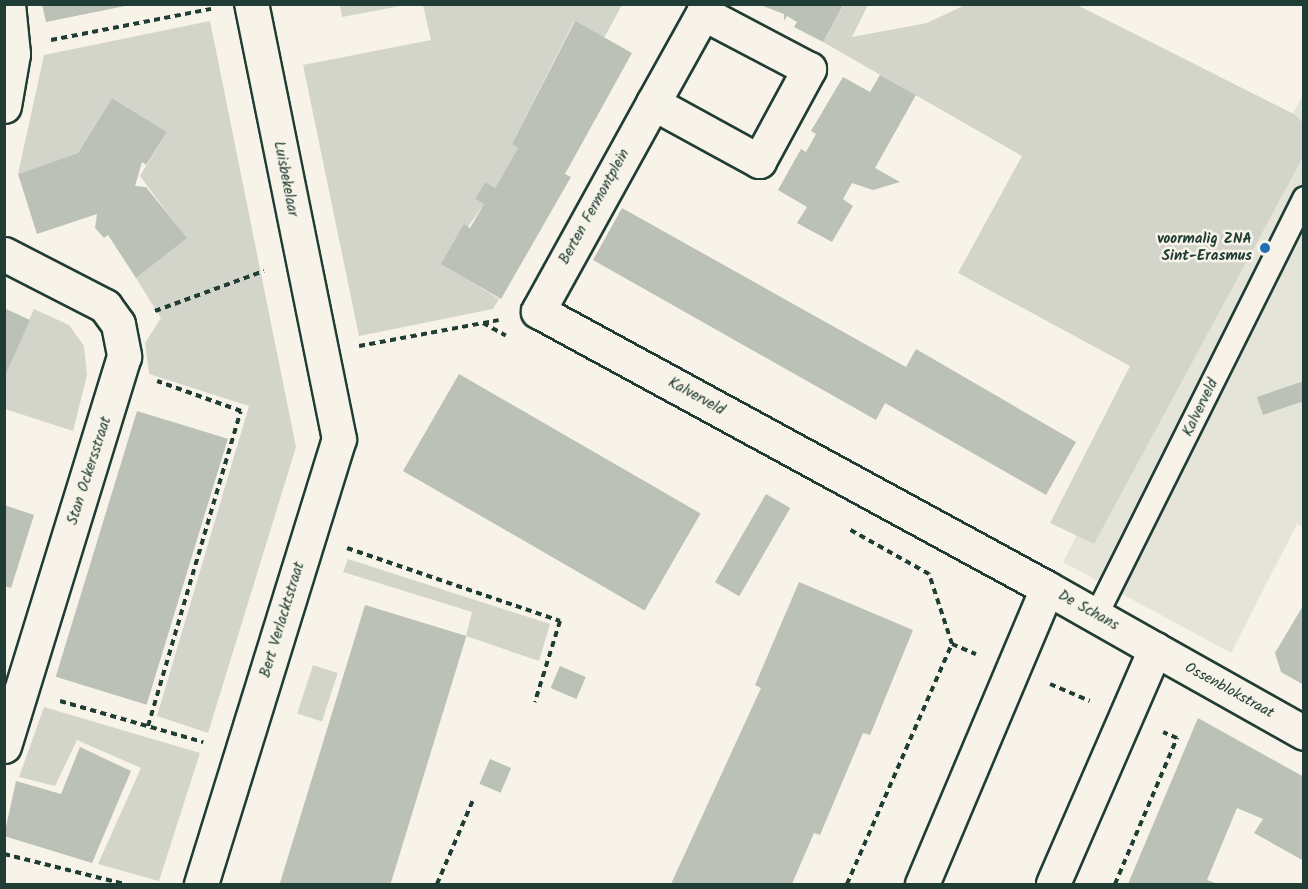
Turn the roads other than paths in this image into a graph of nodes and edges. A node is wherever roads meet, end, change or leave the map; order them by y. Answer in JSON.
{"nodes":[{"id":1,"x":8,"y":4,"type":"edge"},
{"id":2,"x":237,"y":6,"type":"edge"},
{"id":3,"x":653,"y":103,"type":"junction"},
{"id":4,"x":4,"y":105,"type":"edge"},
{"id":5,"x":1304,"y":198,"type":"edge"},
{"id":6,"x":4,"y":254,"type":"edge"},
{"id":7,"x":538,"y":311,"type":"joint"},
{"id":8,"x":322,"y":353,"type":"joint"},
{"id":9,"x":1047,"y":588,"type":"junction"},
{"id":10,"x":1096,"y":616,"type":"junction"},
{"id":11,"x":1155,"y":649,"type":"junction"},
{"id":12,"x":1304,"y":733,"type":"edge"},
{"id":13,"x":4,"y":746,"type":"edge"},
{"id":14,"x":201,"y":885,"type":"edge"},
{"id":15,"x":921,"y":885,"type":"edge"},
{"id":16,"x":1053,"y":885,"type":"edge"}],
"edges":[{"from":1,"to":4,"type":"street"},
{"from":2,"to":8,"type":"street","name":"Luisbekelaar"},
{"from":3,"to":3,"type":"street","name":"Berten Fermontplein"},
{"from":3,"to":7,"type":"street","name":"Berten Fermontplein"},
{"from":5,"to":10,"type":"lane","name":"Kalverveld"},
{"from":6,"to":13,"type":"street","name":"Stan Ockersstraat"},
{"from":7,"to":9,"type":"street","name":"Kalverveld"},
{"from":8,"to":14,"type":"street","name":"Bert Verlacktstraat"},
{"from":9,"to":10,"type":"street","name":"De Schans"},
{"from":9,"to":15,"type":"street","name":"De Schans"},
{"from":10,"to":11,"type":"street","name":"De Schans"},
{"from":11,"to":12,"type":"street","name":"Ossenblokstraat"},
{"from":11,"to":16,"type":"street"}]}
